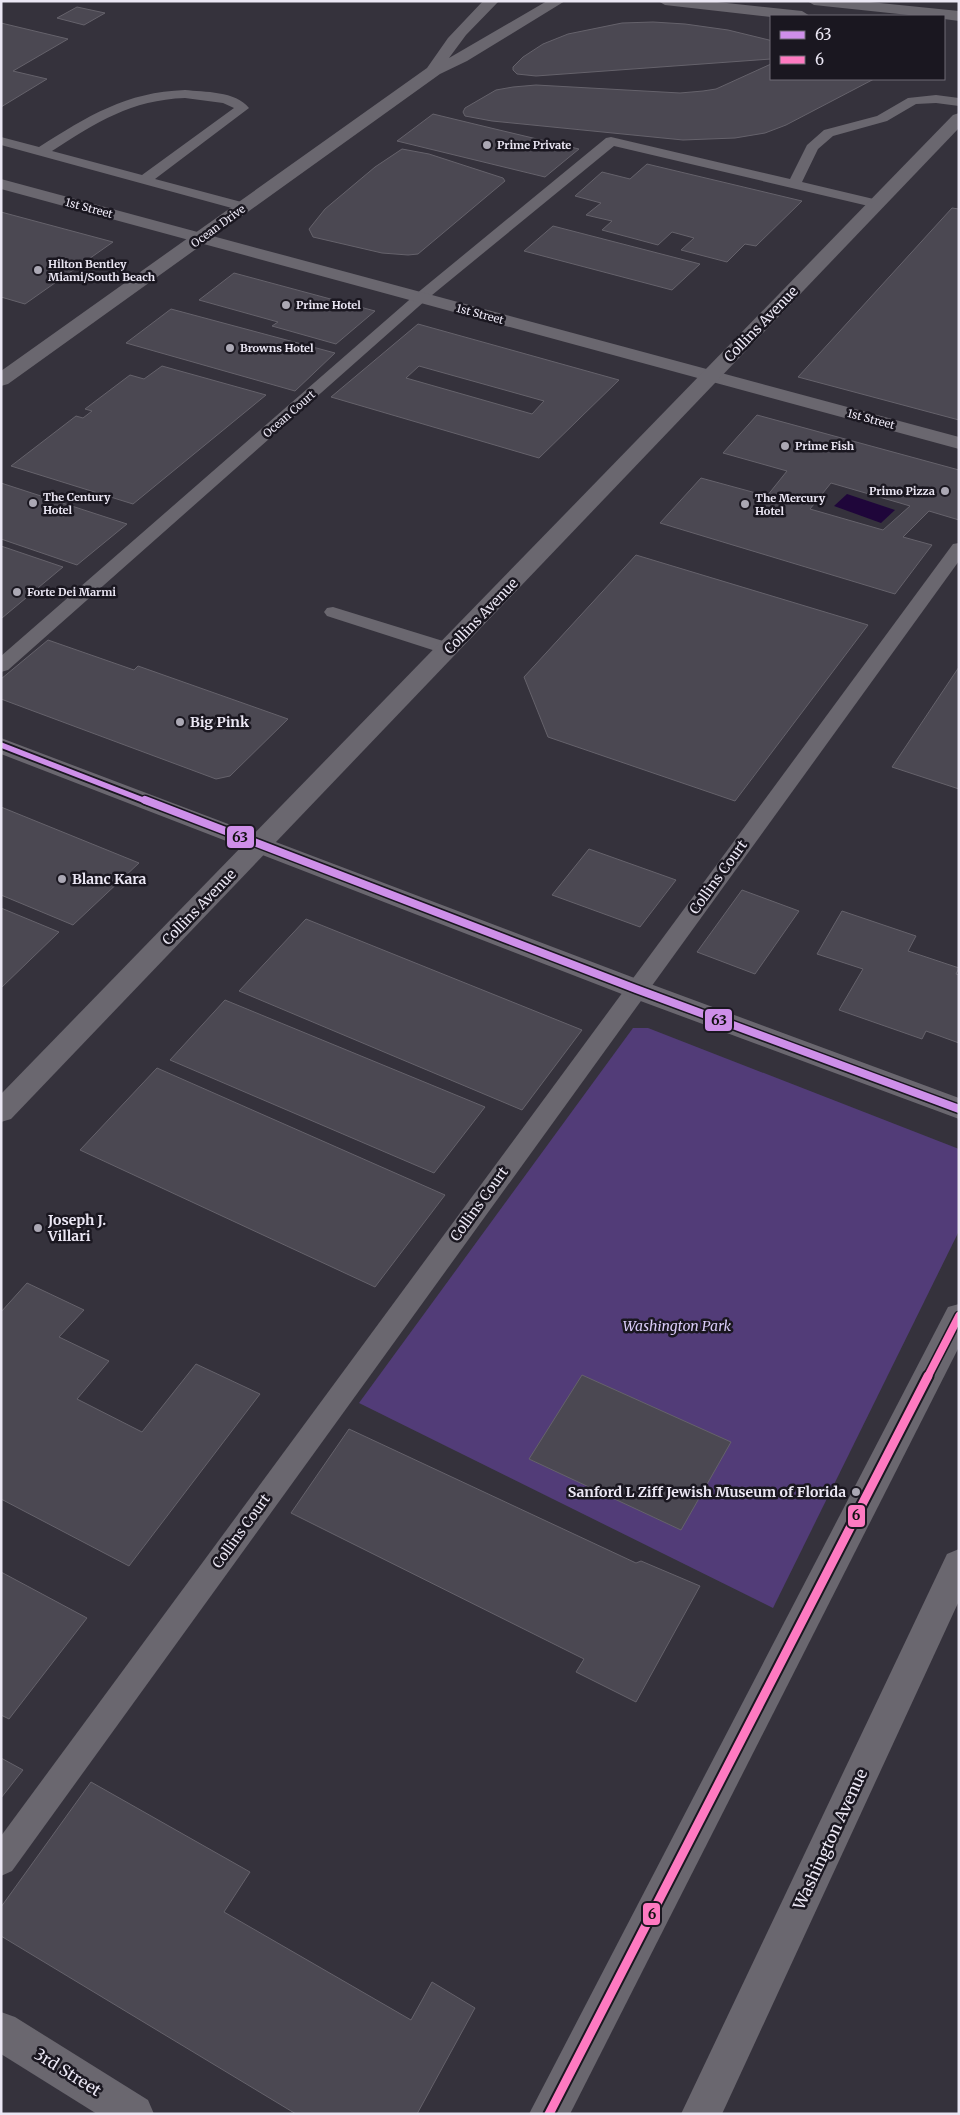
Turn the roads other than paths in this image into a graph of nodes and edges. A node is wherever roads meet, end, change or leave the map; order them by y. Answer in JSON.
{"nodes":[{"id":1,"x":492,"y":1,"type":"edge"},
{"id":2,"x":558,"y":1,"type":"edge"},
{"id":3,"x":665,"y":1,"type":"edge"},
{"id":4,"x":814,"y":1,"type":"edge"},
{"id":5,"x":793,"y":15,"type":"edge"},
{"id":6,"x":959,"y":16,"type":"edge"},
{"id":7,"x":434,"y":71,"type":"junction"},
{"id":8,"x":959,"y":102,"type":"edge"},
{"id":9,"x":959,"y":118,"type":"edge"},
{"id":10,"x":1,"y":141,"type":"edge"},
{"id":11,"x":41,"y":152,"type":"junction"},
{"id":12,"x":144,"y":180,"type":"junction"},
{"id":13,"x":1,"y":184,"type":"edge"},
{"id":14,"x":794,"y":184,"type":"junction"},
{"id":15,"x":877,"y":204,"type":"junction"},
{"id":16,"x":244,"y":207,"type":"junction"},
{"id":17,"x":201,"y":238,"type":"junction"},
{"id":18,"x":421,"y":298,"type":"junction"},
{"id":19,"x":710,"y":377,"type":"junction"},
{"id":20,"x":1,"y":380,"type":"edge"},
{"id":21,"x":959,"y":443,"type":"edge"},
{"id":22,"x":959,"y":548,"type":"edge"},
{"id":23,"x":333,"y":612,"type":"dead end"},
{"id":24,"x":449,"y":649,"type":"junction"},
{"id":25,"x":1,"y":666,"type":"edge"},
{"id":26,"x":1,"y":745,"type":"edge"},
{"id":27,"x":260,"y":845,"type":"junction"},
{"id":28,"x":636,"y":989,"type":"junction"},
{"id":29,"x":959,"y":1110,"type":"edge"},
{"id":30,"x":1,"y":1112,"type":"edge"},
{"id":31,"x":959,"y":1316,"type":"edge"},
{"id":32,"x":959,"y":1564,"type":"edge"},
{"id":33,"x":1,"y":1861,"type":"edge"},
{"id":34,"x":1,"y":2031,"type":"edge"},
{"id":35,"x":134,"y":2114,"type":"edge"},
{"id":36,"x":549,"y":2114,"type":"edge"},
{"id":37,"x":701,"y":2114,"type":"edge"}],
"edges":[{"from":1,"to":7,"type":"street","name":"Ocean Drive"},
{"from":2,"to":7,"type":"street","name":"Ocean Drive"},
{"from":3,"to":5,"type":"street"},
{"from":4,"to":6,"type":"street"},
{"from":7,"to":16,"type":"street","name":"Ocean Drive"},
{"from":8,"to":14,"type":"lane"},
{"from":9,"to":15,"type":"street","name":"Collins Avenue"},
{"from":10,"to":11,"type":"lane"},
{"from":11,"to":12,"type":"lane"},
{"from":11,"to":12,"type":"lane"},
{"from":12,"to":16,"type":"lane"},
{"from":13,"to":17,"type":"street","name":"1st Street"},
{"from":14,"to":15,"type":"lane"},
{"from":14,"to":18,"type":"lane","name":"Ocean Court"},
{"from":15,"to":19,"type":"street","name":"Collins Avenue"},
{"from":16,"to":17,"type":"street","name":"Ocean Drive"},
{"from":17,"to":18,"type":"street","name":"1st Street"},
{"from":17,"to":20,"type":"street","name":"Ocean Drive"},
{"from":18,"to":19,"type":"street","name":"1st Street"},
{"from":18,"to":25,"type":"lane","name":"Ocean Court"},
{"from":19,"to":21,"type":"street","name":"1st Street"},
{"from":19,"to":24,"type":"street","name":"Collins Avenue"},
{"from":22,"to":28,"type":"lane","name":"Collins Court"},
{"from":23,"to":24,"type":"lane"},
{"from":24,"to":27,"type":"street","name":"Collins Avenue"},
{"from":26,"to":27,"type":"street"},
{"from":27,"to":28,"type":"street"},
{"from":27,"to":30,"type":"street","name":"Collins Avenue"},
{"from":28,"to":29,"type":"street"},
{"from":28,"to":33,"type":"lane","name":"Collins Court"},
{"from":31,"to":36,"type":"street"},
{"from":32,"to":37,"type":"street","name":"Washington Avenue"},
{"from":34,"to":35,"type":"street","name":"3rd Street"}]}
